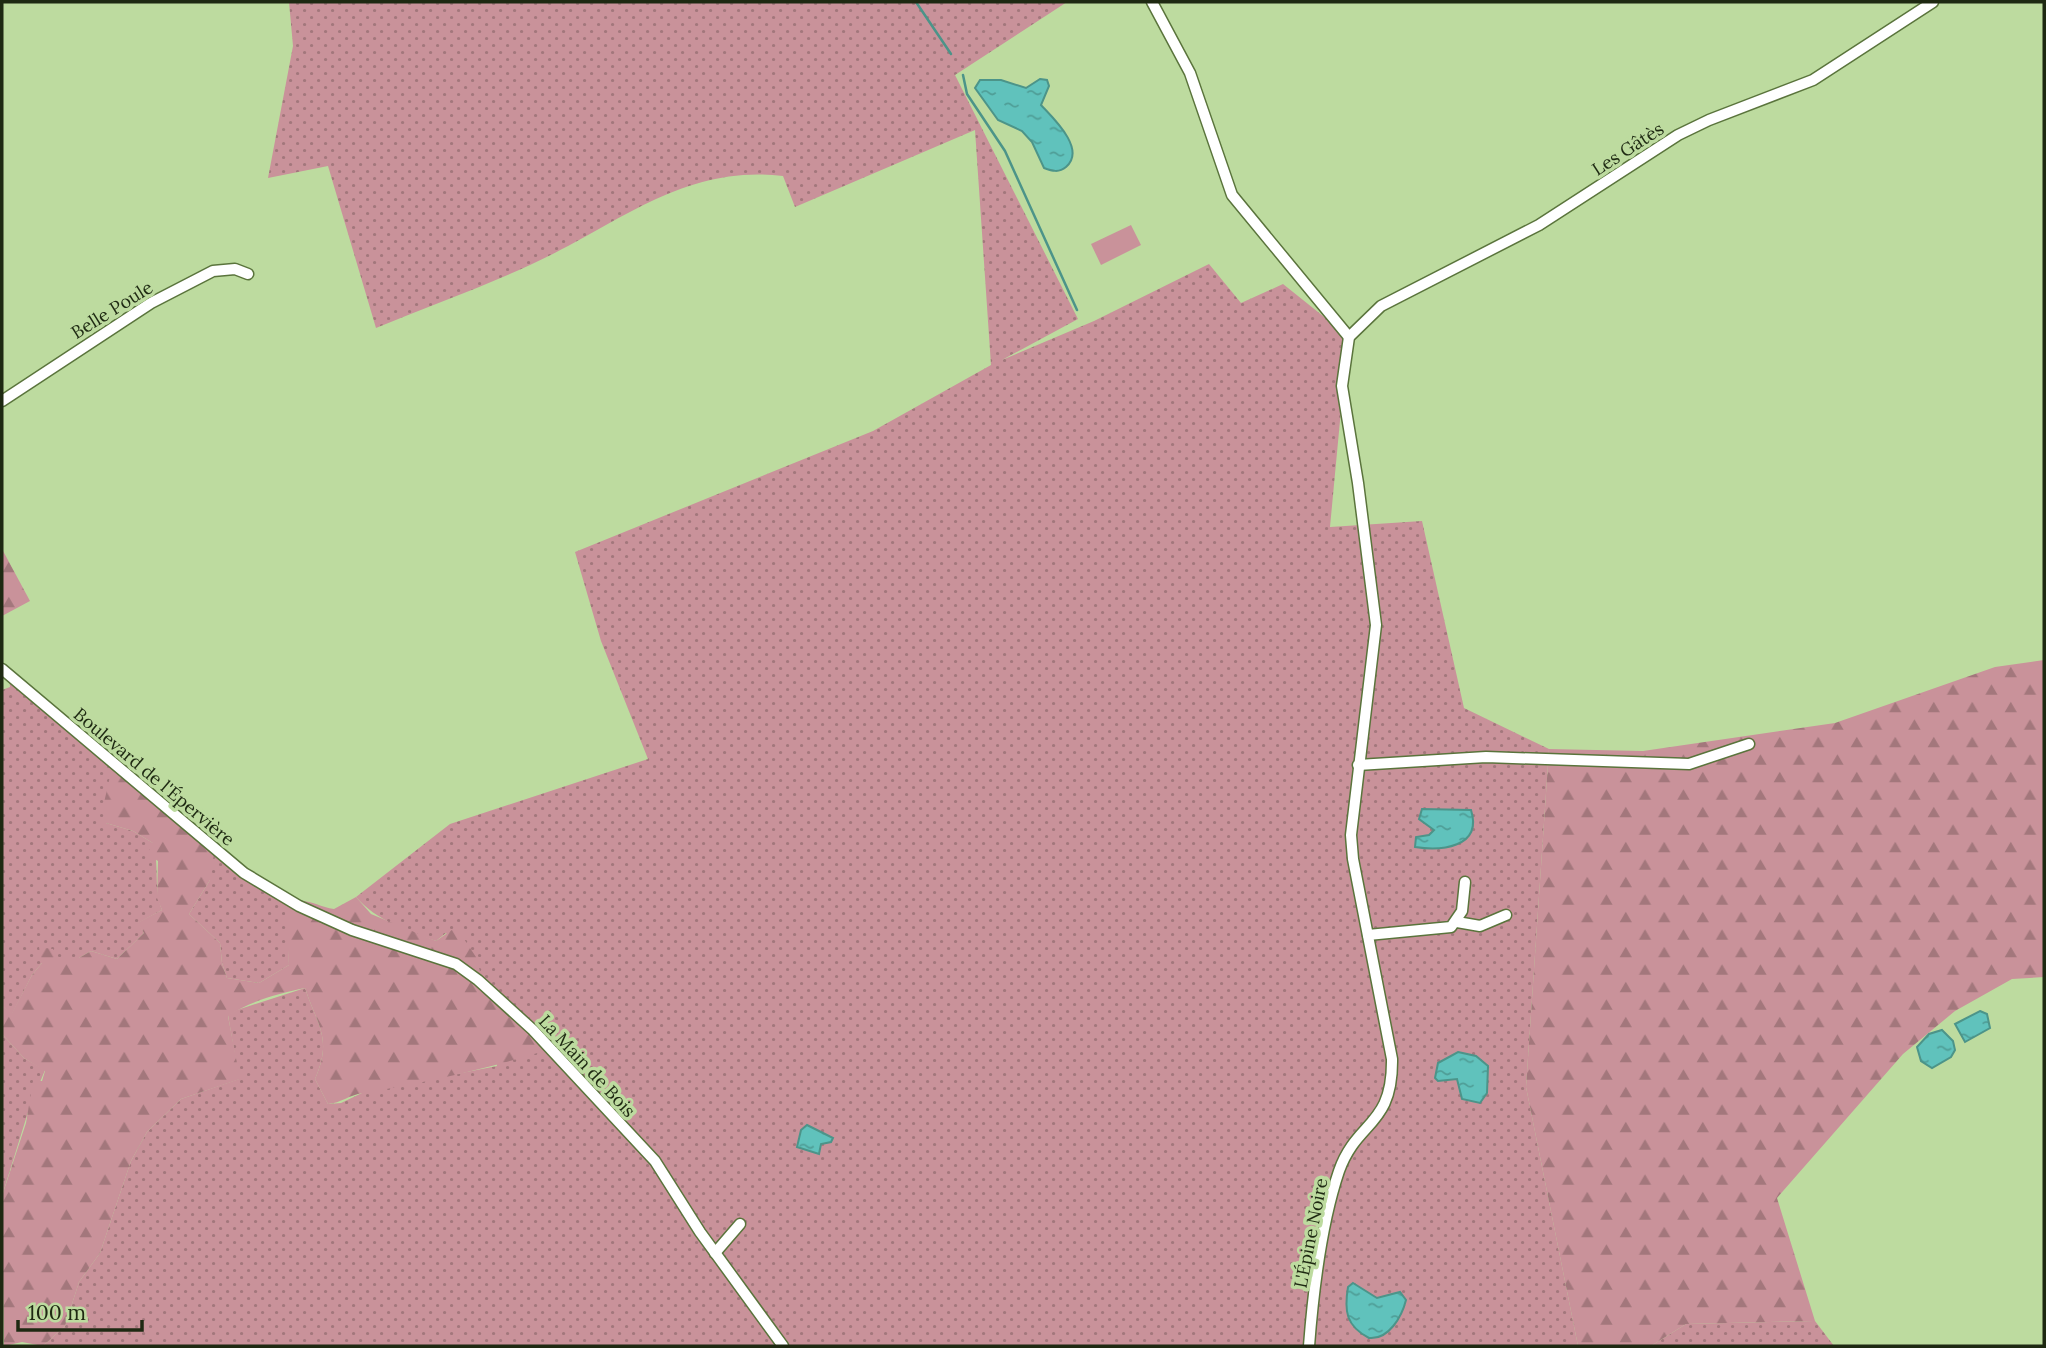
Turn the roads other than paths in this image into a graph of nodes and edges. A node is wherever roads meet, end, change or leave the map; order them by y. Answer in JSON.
{"nodes":[{"id":1,"x":1152,"y":2,"type":"edge"},
{"id":2,"x":1933,"y":2,"type":"edge"},
{"id":3,"x":248,"y":274,"type":"dead end"},
{"id":4,"x":1349,"y":337,"type":"junction"},
{"id":5,"x":2,"y":401,"type":"edge"},
{"id":6,"x":2,"y":669,"type":"edge"},
{"id":7,"x":1749,"y":744,"type":"dead end"},
{"id":8,"x":1357,"y":765,"type":"junction"},
{"id":9,"x":1465,"y":882,"type":"dead end"},
{"id":10,"x":292,"y":902,"type":"joint"},
{"id":11,"x":1506,"y":915,"type":"dead end"},
{"id":12,"x":1457,"y":922,"type":"junction"},
{"id":13,"x":1368,"y":935,"type":"junction"},
{"id":14,"x":740,"y":1224,"type":"dead end"},
{"id":15,"x":715,"y":1253,"type":"junction"},
{"id":16,"x":783,"y":1346,"type":"edge"},
{"id":17,"x":1309,"y":1346,"type":"edge"}],
"edges":[{"from":1,"to":4,"type":"street"},
{"from":2,"to":4,"type":"street","name":"Les Gâtès"},
{"from":3,"to":5,"type":"street","name":"Belle Poule"},
{"from":4,"to":8,"type":"street","name":"L'Épine Noire"},
{"from":6,"to":10,"type":"street","name":"Boulevard de l'Épervière"},
{"from":7,"to":8,"type":"street"},
{"from":8,"to":13,"type":"street","name":"L'Épine Noire"},
{"from":9,"to":12,"type":"street"},
{"from":10,"to":15,"type":"street","name":"La Main de Bois"},
{"from":11,"to":12,"type":"street"},
{"from":12,"to":13,"type":"street"},
{"from":13,"to":17,"type":"street","name":"L'Épine Noire"},
{"from":14,"to":15,"type":"street"},
{"from":15,"to":16,"type":"street","name":"La Main de Bois"}]}
